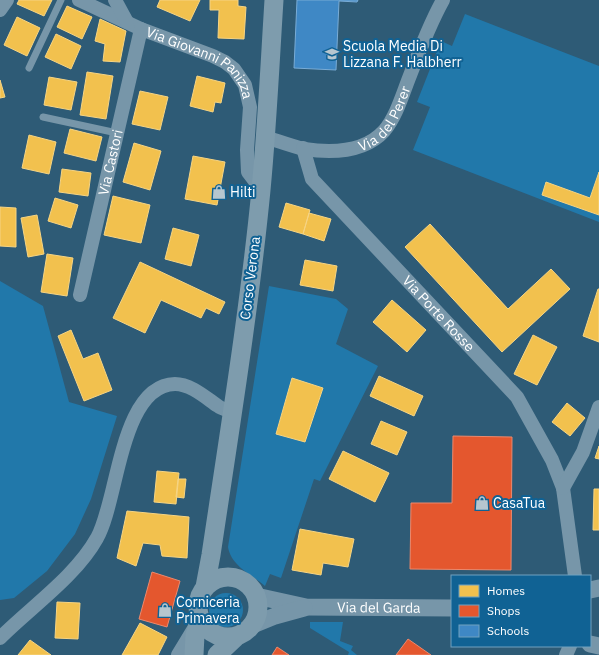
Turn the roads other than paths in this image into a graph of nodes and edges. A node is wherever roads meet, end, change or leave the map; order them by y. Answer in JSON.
{"nodes":[{"id":1,"x":7,"y":0,"type":"edge"},
{"id":2,"x":61,"y":0,"type":"edge"},
{"id":3,"x":79,"y":0,"type":"edge"},
{"id":4,"x":115,"y":0,"type":"edge"},
{"id":5,"x":274,"y":0,"type":"edge"},
{"id":6,"x":443,"y":0,"type":"edge"},
{"id":7,"x":0,"y":10,"type":"edge"},
{"id":8,"x":127,"y":22,"type":"junction"},
{"id":9,"x":141,"y":29,"type":"junction"},
{"id":10,"x":29,"y":68,"type":"dead end"},
{"id":11,"x":43,"y":117,"type":"dead end"},
{"id":12,"x":117,"y":133,"type":"junction"},
{"id":13,"x":265,"y":137,"type":"junction"},
{"id":14,"x":303,"y":148,"type":"junction"},
{"id":15,"x":261,"y":190,"type":"junction"},
{"id":16,"x":80,"y":295,"type":"dead end"},
{"id":17,"x":599,"y":408,"type":"edge"},
{"id":18,"x":232,"y":412,"type":"junction"},
{"id":19,"x":564,"y":488,"type":"junction"},
{"id":20,"x":211,"y":555,"type":"junction"},
{"id":21,"x":576,"y":575,"type":"edge"},
{"id":22,"x":232,"y":577,"type":"junction"},
{"id":23,"x":205,"y":587,"type":"junction"},
{"id":24,"x":256,"y":596,"type":"junction"},
{"id":25,"x":306,"y":607,"type":"junction"},
{"id":26,"x":451,"y":608,"type":"edge"},
{"id":27,"x":200,"y":620,"type":"junction"},
{"id":28,"x":253,"y":625,"type":"junction"},
{"id":29,"x":236,"y":637,"type":"junction"},
{"id":30,"x":0,"y":638,"type":"edge"},
{"id":31,"x":599,"y":646,"type":"edge"},
{"id":32,"x":178,"y":655,"type":"edge"},
{"id":33,"x":194,"y":655,"type":"edge"},
{"id":34,"x":217,"y":655,"type":"edge"},
{"id":35,"x":589,"y":655,"type":"edge"}],
"edges":[{"from":1,"to":7,"type":"street"},
{"from":2,"to":10,"type":"lane"},
{"from":3,"to":8,"type":"street"},
{"from":4,"to":8,"type":"street","name":"Via Giovanni Panizza"},
{"from":5,"to":13,"type":"main road","name":"Corso Verona"},
{"from":6,"to":14,"type":"street","name":"Via del Perer"},
{"from":8,"to":9,"type":"street","name":"Via Giovanni Panizza"},
{"from":9,"to":12,"type":"street","name":"Via Castori"},
{"from":9,"to":15,"type":"street","name":"Via Giovanni Panizza"},
{"from":11,"to":12,"type":"lane"},
{"from":12,"to":16,"type":"street","name":"Via Castori"},
{"from":13,"to":14,"type":"street","name":"Via del Perer"},
{"from":13,"to":15,"type":"main road","name":"Corso Verona"},
{"from":14,"to":19,"type":"street","name":"Via Porte Rosse"},
{"from":15,"to":18,"type":"main road","name":"Corso Verona"},
{"from":17,"to":19,"type":"street"},
{"from":18,"to":20,"type":"main road","name":"Corso Verona"},
{"from":18,"to":30,"type":"street"},
{"from":19,"to":21,"type":"street","name":"Via Porte Rosse"},
{"from":20,"to":22,"type":"main road"},
{"from":20,"to":23,"type":"main road","name":"Corso Verona"},
{"from":22,"to":23,"type":"main road"},
{"from":22,"to":24,"type":"main road"},
{"from":23,"to":27,"type":"main road"},
{"from":24,"to":25,"type":"street","name":"Via del Garda"},
{"from":24,"to":28,"type":"main road"},
{"from":25,"to":26,"type":"street","name":"Via del Garda"},
{"from":25,"to":28,"type":"street","name":"Via del Garda"},
{"from":27,"to":29,"type":"main road"},
{"from":27,"to":32,"type":"street"},
{"from":27,"to":33,"type":"main road"},
{"from":28,"to":29,"type":"main road"},
{"from":29,"to":34,"type":"main road"},
{"from":31,"to":35,"type":"street"}]}
